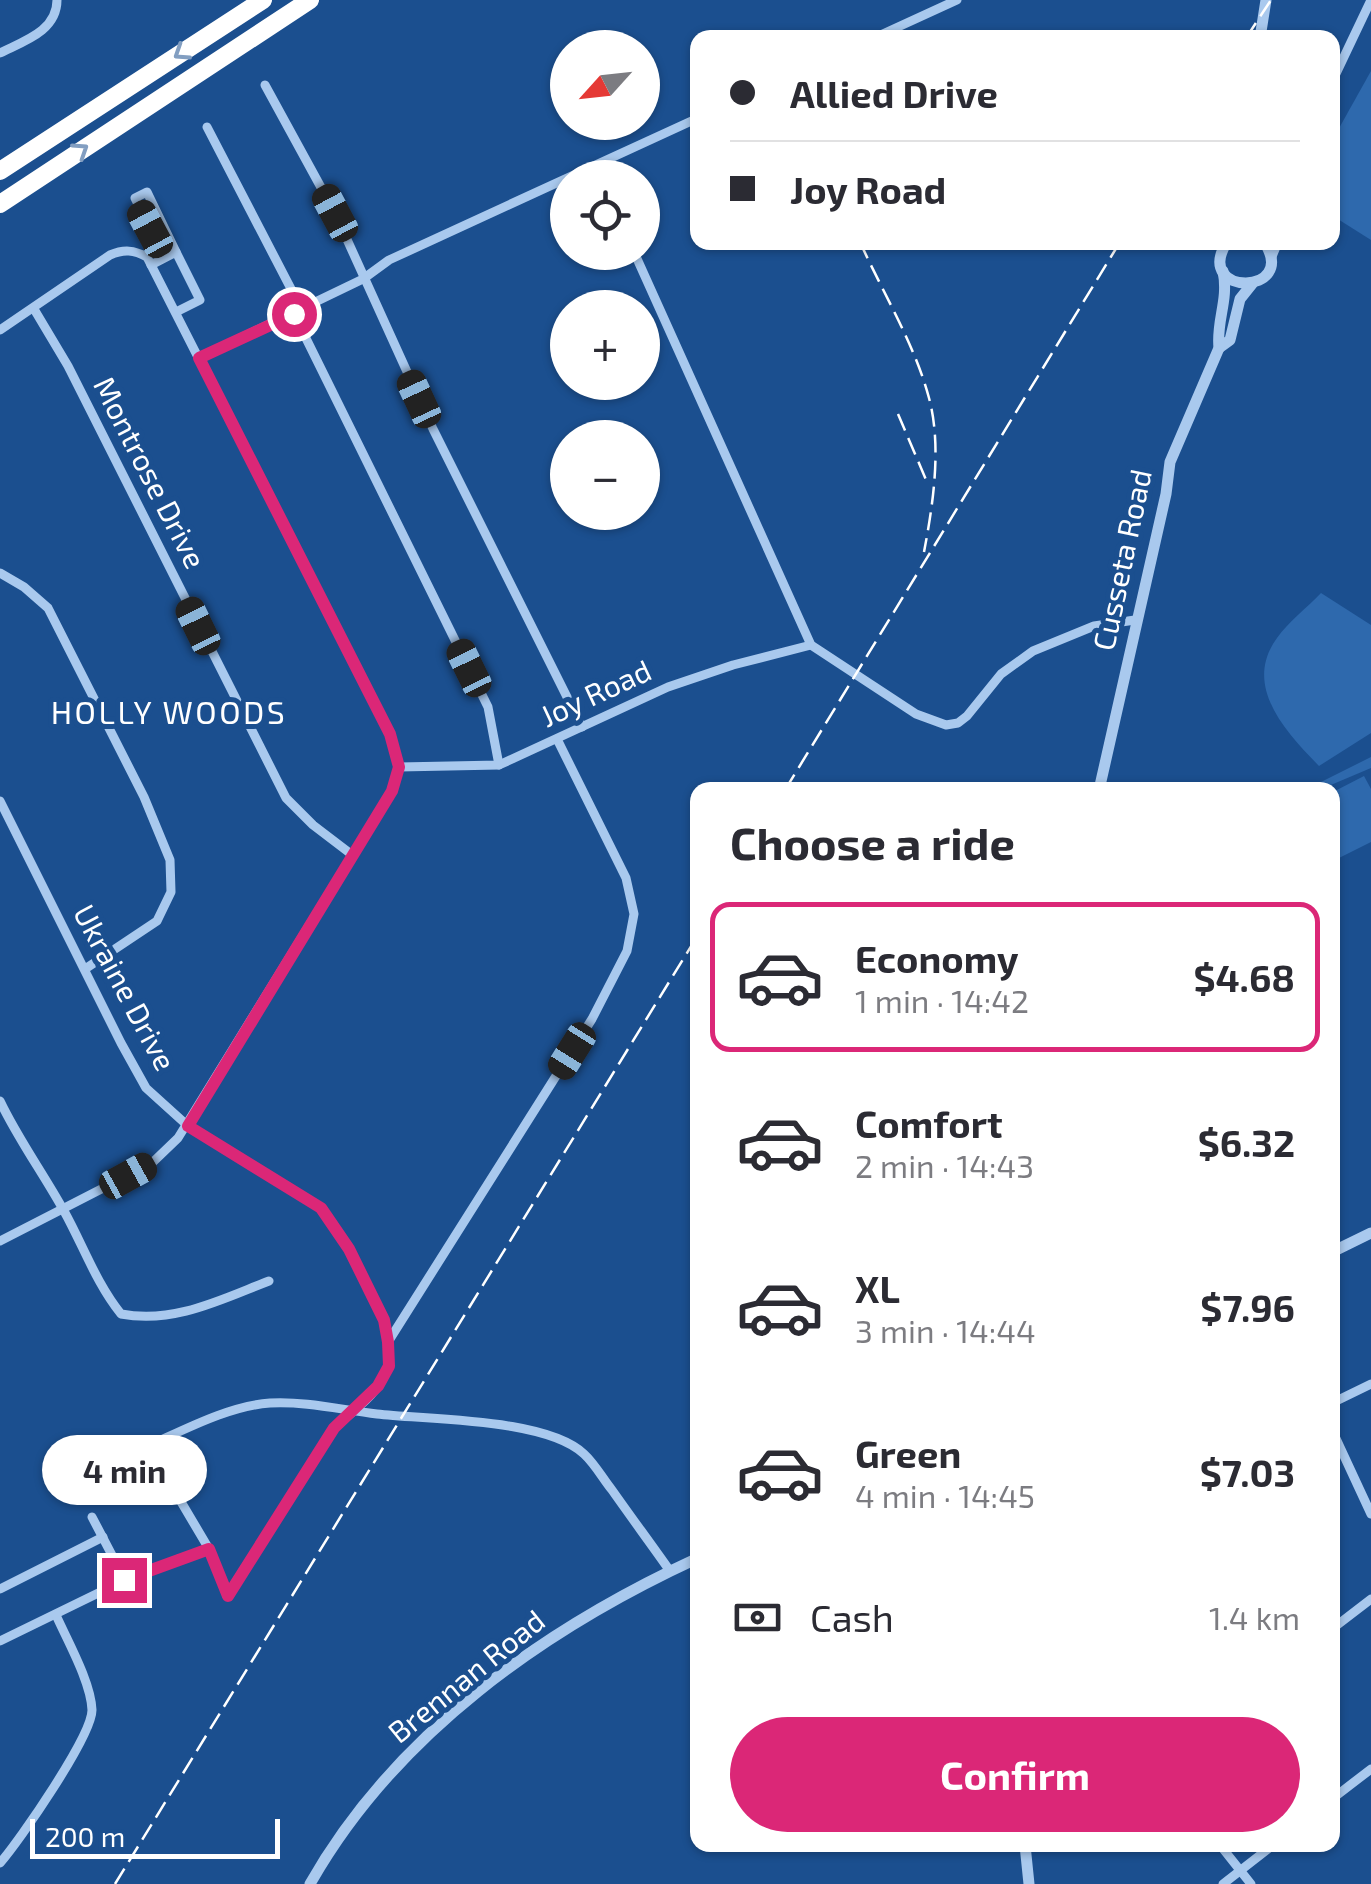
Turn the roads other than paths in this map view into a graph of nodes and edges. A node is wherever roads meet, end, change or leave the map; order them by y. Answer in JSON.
{"nodes":[{"id":1,"x":57,"y":0,"type":"edge"},
{"id":2,"x":263,"y":0,"type":"edge"},
{"id":3,"x":310,"y":0,"type":"edge"},
{"id":4,"x":957,"y":0,"type":"edge"},
{"id":5,"x":1266,"y":0,"type":"edge"},
{"id":6,"x":1371,"y":0,"type":"edge"},
{"id":7,"x":891,"y":30,"type":"edge"},
{"id":8,"x":1261,"y":30,"type":"edge"},
{"id":9,"x":0,"y":53,"type":"edge"},
{"id":10,"x":1340,"y":65,"type":"edge"},
{"id":11,"x":265,"y":85,"type":"dead end"},
{"id":12,"x":690,"y":122,"type":"edge"},
{"id":13,"x":207,"y":127,"type":"dead end"},
{"id":14,"x":605,"y":160,"type":"edge"},
{"id":15,"x":0,"y":171,"type":"edge"},
{"id":16,"x":550,"y":185,"type":"edge"},
{"id":17,"x":0,"y":204,"type":"edge"},
{"id":18,"x":150,"y":229,"type":"dead end"},
{"id":19,"x":1223,"y":250,"type":"edge"},
{"id":20,"x":1267,"y":250,"type":"edge"},
{"id":21,"x":1275,"y":250,"type":"edge"},
{"id":22,"x":176,"y":252,"type":"junction"},
{"id":23,"x":1271,"y":259,"type":"junction"},
{"id":24,"x":149,"y":261,"type":"junction"},
{"id":25,"x":642,"y":270,"type":"edge"},
{"id":26,"x":1223,"y":270,"type":"junction"},
{"id":27,"x":363,"y":279,"type":"junction"},
{"id":28,"x":1252,"y":284,"type":"junction"},
{"id":29,"x":34,"y":309,"type":"junction"},
{"id":30,"x":176,"y":312,"type":"junction"},
{"id":31,"x":298,"y":312,"type":"junction"},
{"id":32,"x":0,"y":330,"type":"edge"},
{"id":33,"x":1219,"y":348,"type":"junction"},
{"id":34,"x":199,"y":358,"type":"junction"},
{"id":35,"x":0,"y":573,"type":"edge"},
{"id":36,"x":1135,"y":620,"type":"junction"},
{"id":37,"x":811,"y":645,"type":"junction"},
{"id":38,"x":582,"y":727,"type":"junction"},
{"id":39,"x":557,"y":739,"type":"junction"},
{"id":40,"x":500,"y":765,"type":"junction"},
{"id":41,"x":399,"y":767,"type":"junction"},
{"id":42,"x":1100,"y":782,"type":"edge"},
{"id":43,"x":0,"y":802,"type":"edge"},
{"id":44,"x":352,"y":854,"type":"junction"},
{"id":45,"x":85,"y":969,"type":"junction"},
{"id":46,"x":0,"y":1101,"type":"edge"},
{"id":47,"x":188,"y":1126,"type":"junction"},
{"id":48,"x":64,"y":1210,"type":"junction"},
{"id":49,"x":1371,"y":1233,"type":"edge"},
{"id":50,"x":0,"y":1241,"type":"edge"},
{"id":51,"x":1340,"y":1248,"type":"edge"},
{"id":52,"x":269,"y":1282,"type":"dead end"},
{"id":53,"x":388,"y":1342,"type":"junction"},
{"id":54,"x":1371,"y":1384,"type":"edge"},
{"id":55,"x":1340,"y":1399,"type":"edge"},
{"id":56,"x":353,"y":1412,"type":"junction"},
{"id":57,"x":1340,"y":1447,"type":"edge"},
{"id":58,"x":1371,"y":1514,"type":"edge"},
{"id":59,"x":92,"y":1517,"type":"dead end"},
{"id":60,"x":103,"y":1537,"type":"junction"},
{"id":61,"x":209,"y":1549,"type":"junction"},
{"id":62,"x":690,"y":1562,"type":"edge"},
{"id":63,"x":670,"y":1571,"type":"junction"},
{"id":64,"x":124,"y":1580,"type":"junction"},
{"id":65,"x":0,"y":1589,"type":"edge"},
{"id":66,"x":1371,"y":1599,"type":"edge"},
{"id":67,"x":56,"y":1615,"type":"junction"},
{"id":68,"x":1340,"y":1623,"type":"edge"},
{"id":69,"x":0,"y":1641,"type":"edge"},
{"id":70,"x":1371,"y":1770,"type":"edge"},
{"id":71,"x":1340,"y":1793,"type":"edge"},
{"id":72,"x":1026,"y":1852,"type":"edge"},
{"id":73,"x":1226,"y":1852,"type":"edge"},
{"id":74,"x":1264,"y":1852,"type":"edge"},
{"id":75,"x":0,"y":1863,"type":"edge"},
{"id":76,"x":1240,"y":1870,"type":"junction"},
{"id":77,"x":310,"y":1884,"type":"edge"},
{"id":78,"x":1029,"y":1884,"type":"edge"},
{"id":79,"x":1223,"y":1884,"type":"edge"},
{"id":80,"x":1251,"y":1884,"type":"edge"}],
"edges":[{"from":1,"to":9,"type":"street"},
{"from":2,"to":15,"type":"highway","one_way":true},
{"from":17,"to":3,"type":"highway","one_way":true},
{"from":4,"to":7,"type":"street"},
{"from":5,"to":8,"type":"street"},
{"from":6,"to":10,"type":"street"},
{"from":11,"to":27,"type":"street"},
{"from":12,"to":14,"type":"street"},
{"from":13,"to":31,"type":"street"},
{"from":16,"to":27,"type":"street"},
{"from":18,"to":22,"type":"street"},
{"from":19,"to":26,"type":"street","name":"Cusseta Road"},
{"from":20,"to":23,"type":"street"},
{"from":21,"to":23,"type":"street","name":"Cusseta Road"},
{"from":22,"to":24,"type":"street"},
{"from":22,"to":30,"type":"street"},
{"from":23,"to":28,"type":"street","name":"Cusseta Road"},
{"from":24,"to":29,"type":"street"},
{"from":24,"to":30,"type":"street"},
{"from":25,"to":37,"type":"street"},
{"from":26,"to":28,"type":"street"},
{"from":26,"to":33,"type":"street","name":"Cusseta Road"},
{"from":27,"to":31,"type":"street"},
{"from":27,"to":38,"type":"street"},
{"from":28,"to":33,"type":"street","name":"Cusseta Road"},
{"from":29,"to":32,"type":"street"},
{"from":29,"to":44,"type":"street","name":"Montrose Drive"},
{"from":30,"to":34,"type":"street"},
{"from":31,"to":34,"type":"street"},
{"from":31,"to":40,"type":"street"},
{"from":33,"to":36,"type":"street","name":"Cusseta Road"},
{"from":34,"to":41,"type":"street"},
{"from":35,"to":45,"type":"street"},
{"from":36,"to":37,"type":"street"},
{"from":36,"to":42,"type":"street","name":"Cusseta Road"},
{"from":37,"to":38,"type":"street","name":"Joy Road"},
{"from":38,"to":39,"type":"street","name":"Joy Road"},
{"from":39,"to":40,"type":"street","name":"Joy Road"},
{"from":39,"to":53,"type":"street"},
{"from":40,"to":41,"type":"street","name":"Joy Road"},
{"from":41,"to":44,"type":"street"},
{"from":43,"to":45,"type":"street","name":"Ukraine Drive"},
{"from":44,"to":47,"type":"street"},
{"from":45,"to":47,"type":"street","name":"Ukraine Drive"},
{"from":46,"to":48,"type":"street"},
{"from":47,"to":48,"type":"street"},
{"from":47,"to":53,"type":"street","name":"Ukraine Drive"},
{"from":48,"to":50,"type":"street"},
{"from":48,"to":52,"type":"street"},
{"from":49,"to":51,"type":"street"},
{"from":53,"to":56,"type":"street"},
{"from":54,"to":55,"type":"street"},
{"from":56,"to":61,"type":"street"},
{"from":56,"to":61,"type":"street"},
{"from":56,"to":63,"type":"street"},
{"from":57,"to":58,"type":"street"},
{"from":59,"to":60,"type":"street"},
{"from":60,"to":64,"type":"street"},
{"from":60,"to":65,"type":"street"},
{"from":61,"to":64,"type":"street"},
{"from":62,"to":63,"type":"street","name":"Brennan Road"},
{"from":63,"to":77,"type":"street","name":"Brennan Road"},
{"from":64,"to":67,"type":"street"},
{"from":66,"to":68,"type":"street"},
{"from":67,"to":69,"type":"street"},
{"from":67,"to":75,"type":"street"},
{"from":70,"to":71,"type":"street"},
{"from":72,"to":78,"type":"street"},
{"from":73,"to":76,"type":"street"},
{"from":74,"to":76,"type":"street"},
{"from":76,"to":79,"type":"street"},
{"from":76,"to":80,"type":"street"}]}
